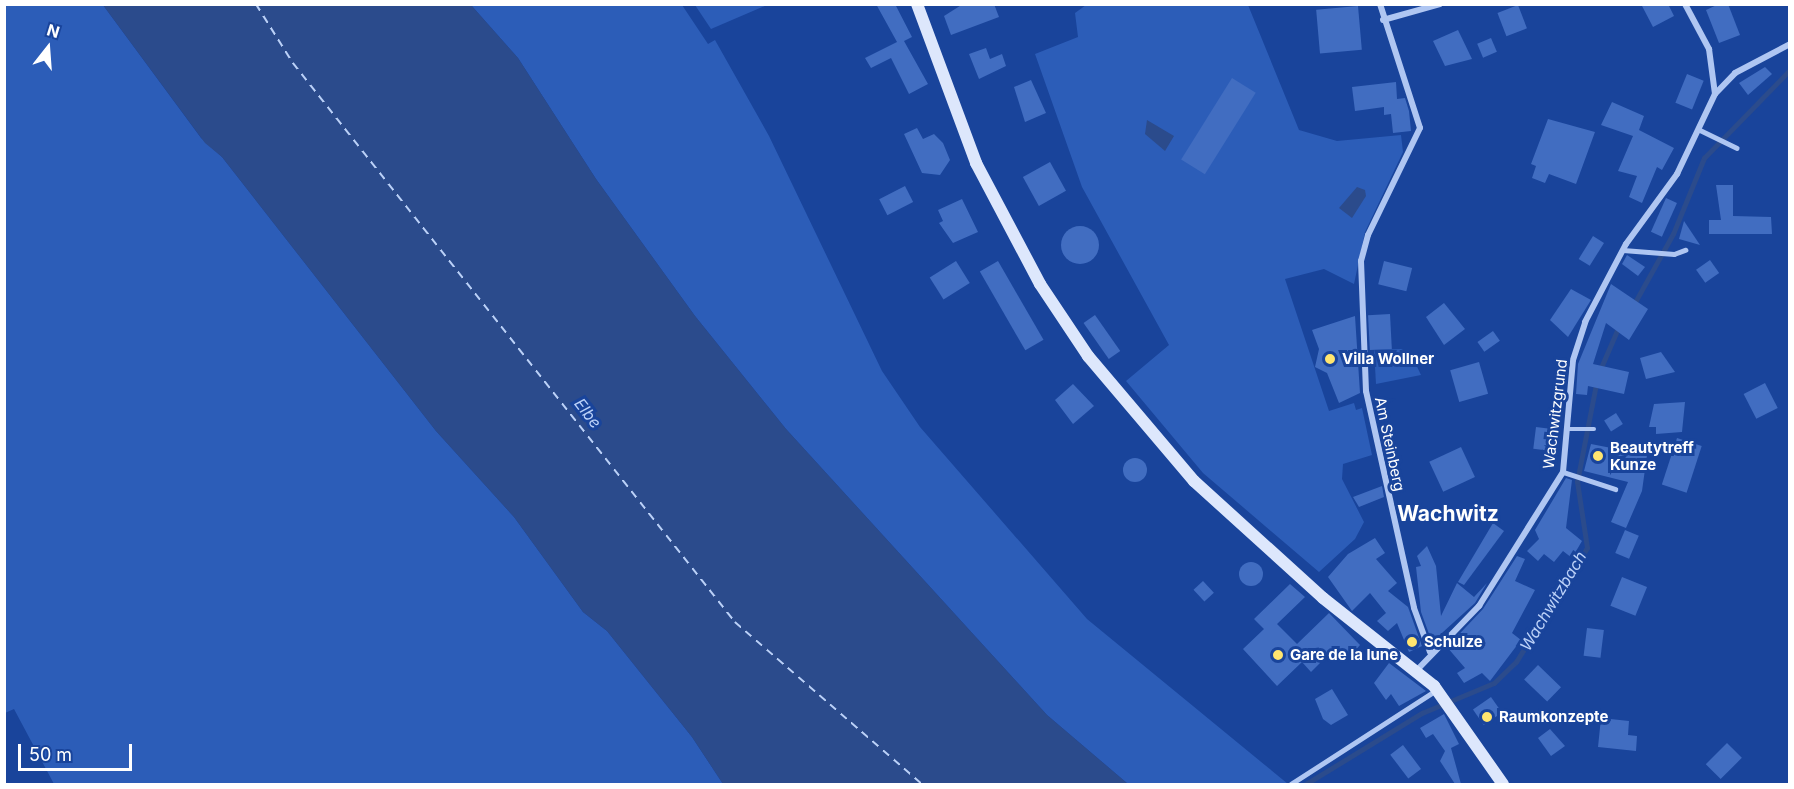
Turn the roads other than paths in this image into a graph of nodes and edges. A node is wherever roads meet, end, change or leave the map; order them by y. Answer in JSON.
{"nodes":[{"id":1,"x":916,"y":4,"type":"edge"},
{"id":2,"x":1380,"y":4,"type":"edge"},
{"id":3,"x":1440,"y":4,"type":"edge"},
{"id":4,"x":1685,"y":4,"type":"edge"},
{"id":5,"x":1383,"y":20,"type":"junction"},
{"id":6,"x":1790,"y":44,"type":"edge"},
{"id":7,"x":1715,"y":94,"type":"junction"},
{"id":8,"x":1698,"y":129,"type":"junction"},
{"id":9,"x":1737,"y":148,"type":"dead end"},
{"id":10,"x":1623,"y":250,"type":"junction"},
{"id":11,"x":1685,"y":250,"type":"dead end"},
{"id":12,"x":1568,"y":429,"type":"junction"},
{"id":13,"x":1594,"y":429,"type":"dead end"},
{"id":14,"x":1563,"y":472,"type":"junction"},
{"id":15,"x":1615,"y":489,"type":"dead end"},
{"id":16,"x":1430,"y":652,"type":"junction"},
{"id":17,"x":1416,"y":671,"type":"junction"},
{"id":18,"x":1439,"y":692,"type":"junction"},
{"id":19,"x":1291,"y":784,"type":"edge"},
{"id":20,"x":1503,"y":784,"type":"edge"}],
"edges":[{"from":1,"to":17,"type":"main road"},
{"from":2,"to":5,"type":"street","name":"Am Steinberg"},
{"from":3,"to":5,"type":"street"},
{"from":4,"to":7,"type":"street"},
{"from":5,"to":16,"type":"street","name":"Am Steinberg"},
{"from":6,"to":7,"type":"street","name":"Wachwitzgrund"},
{"from":7,"to":8,"type":"street","name":"Wachwitzgrund"},
{"from":8,"to":9,"type":"lane"},
{"from":8,"to":10,"type":"street","name":"Wachwitzgrund"},
{"from":10,"to":11,"type":"lane"},
{"from":10,"to":12,"type":"street","name":"Wachwitzgrund"},
{"from":12,"to":13,"type":"lane"},
{"from":12,"to":14,"type":"street","name":"Wachwitzgrund"},
{"from":14,"to":15,"type":"lane"},
{"from":14,"to":16,"type":"street","name":"Wachwitzgrund"},
{"from":16,"to":17,"type":"street","name":"Wachwitzgrund"},
{"from":17,"to":18,"type":"main road"},
{"from":18,"to":19,"type":"lane"},
{"from":18,"to":20,"type":"main road"}]}
